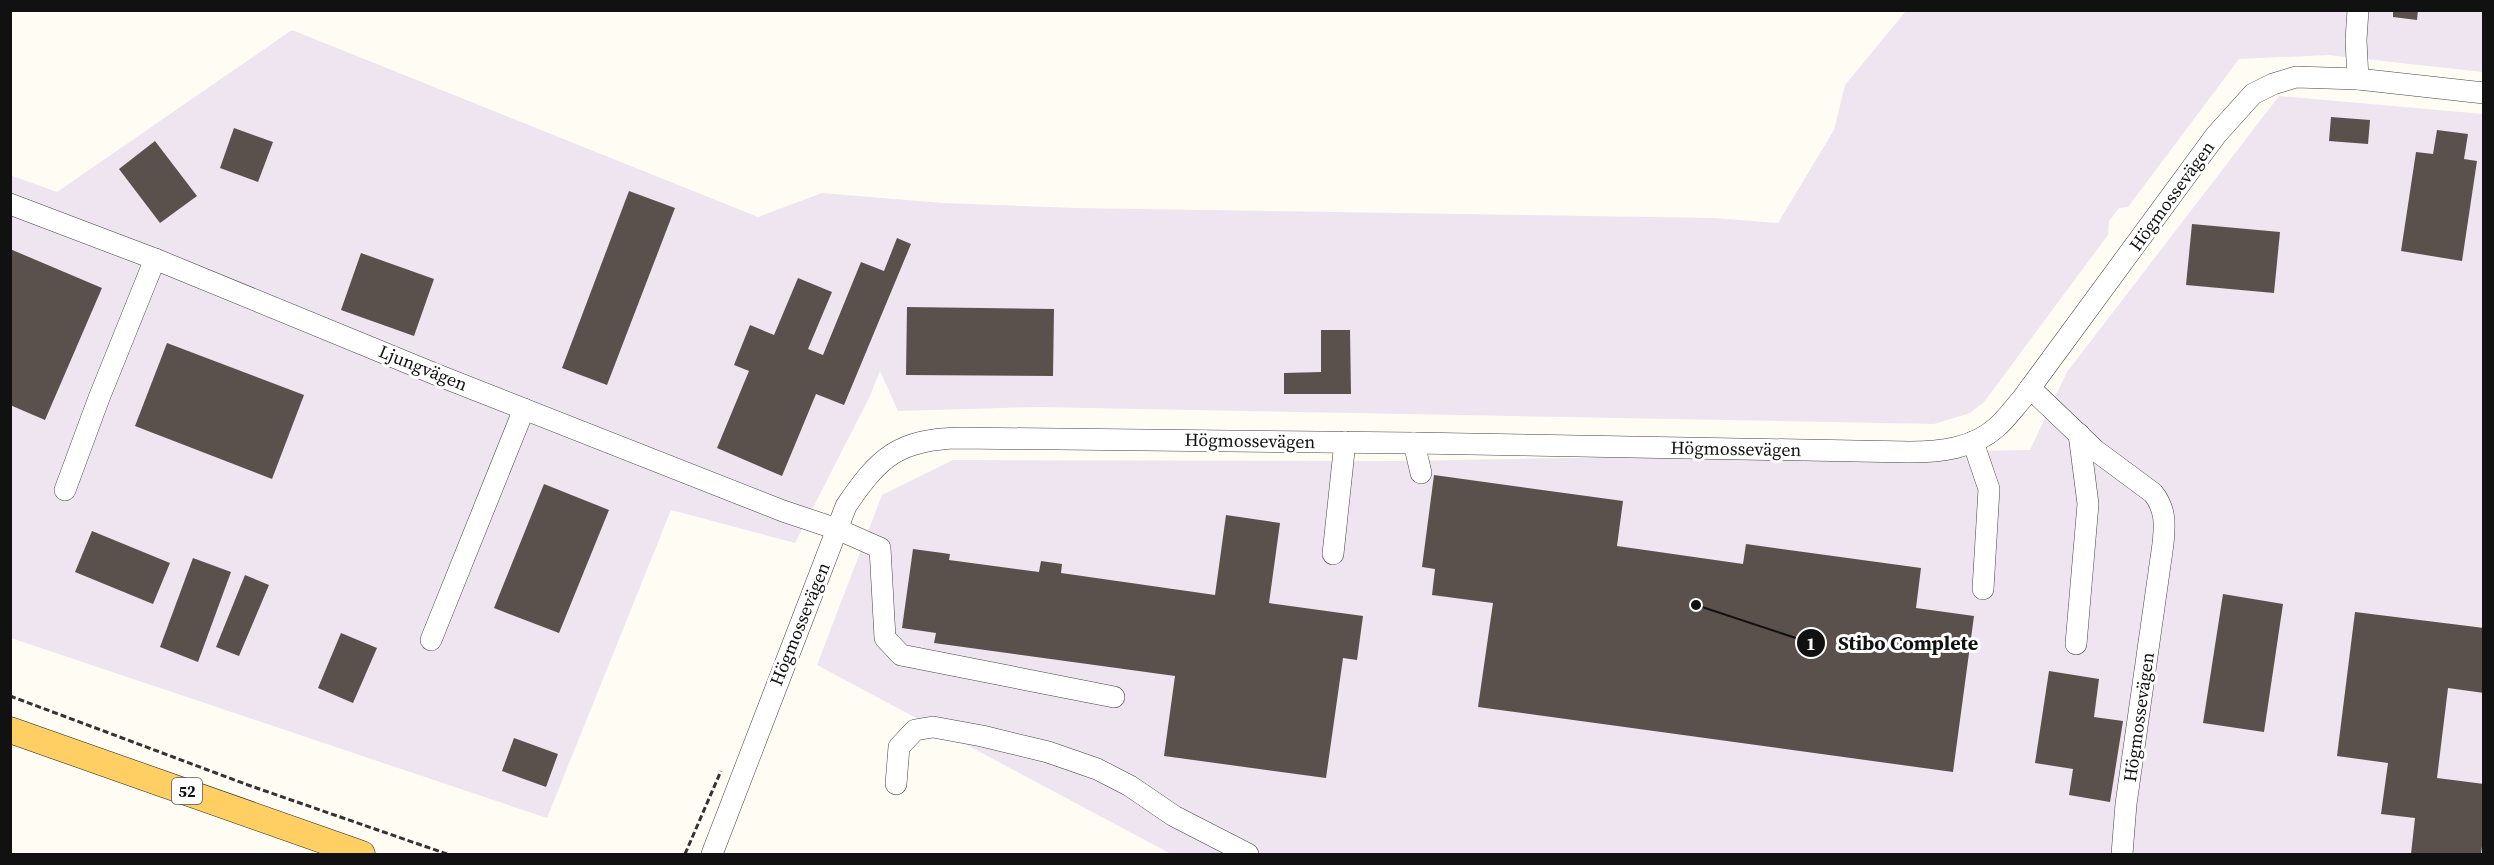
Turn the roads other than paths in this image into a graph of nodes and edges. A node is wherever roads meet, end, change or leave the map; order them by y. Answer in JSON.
{"nodes":[{"id":1,"x":2358,"y":10,"type":"edge"},
{"id":2,"x":2358,"y":79,"type":"junction"},
{"id":3,"x":2484,"y":93,"type":"edge"},
{"id":4,"x":10,"y":204,"type":"edge"},
{"id":5,"x":155,"y":259,"type":"junction"},
{"id":6,"x":2030,"y":388,"type":"junction"},
{"id":7,"x":524,"y":409,"type":"junction"},
{"id":8,"x":2079,"y":434,"type":"junction"},
{"id":9,"x":1345,"y":442,"type":"junction"},
{"id":10,"x":1973,"y":442,"type":"junction"},
{"id":11,"x":1414,"y":443,"type":"junction"},
{"id":12,"x":1421,"y":473,"type":"dead end"},
{"id":13,"x":66,"y":490,"type":"dead end"},
{"id":14,"x":837,"y":529,"type":"junction"},
{"id":15,"x":1334,"y":554,"type":"dead end"},
{"id":16,"x":1983,"y":589,"type":"dead end"},
{"id":17,"x":431,"y":639,"type":"dead end"},
{"id":18,"x":2076,"y":644,"type":"dead end"},
{"id":19,"x":1114,"y":697,"type":"dead end"},
{"id":20,"x":10,"y":730,"type":"edge"},
{"id":21,"x":896,"y":784,"type":"dead end"},
{"id":22,"x":362,"y":855,"type":"edge"},
{"id":23,"x":712,"y":855,"type":"edge"},
{"id":24,"x":1248,"y":855,"type":"edge"},
{"id":25,"x":2122,"y":855,"type":"edge"}],
"edges":[{"from":1,"to":2,"type":"street"},
{"from":2,"to":3,"type":"street","name":"Högmossevägen"},
{"from":2,"to":6,"type":"street","name":"Högmossevägen"},
{"from":4,"to":5,"type":"street","name":"Ljungvägen"},
{"from":5,"to":7,"type":"street","name":"Ljungvägen"},
{"from":5,"to":13,"type":"street"},
{"from":6,"to":8,"type":"street","name":"Högmossevägen"},
{"from":6,"to":10,"type":"street","name":"Högmossevägen"},
{"from":7,"to":14,"type":"street","name":"Ljungvägen"},
{"from":7,"to":17,"type":"street"},
{"from":8,"to":18,"type":"street"},
{"from":8,"to":25,"type":"street","name":"Högmossevägen"},
{"from":9,"to":11,"type":"street","name":"Högmossevägen"},
{"from":9,"to":14,"type":"street","name":"Högmossevägen"},
{"from":9,"to":15,"type":"street"},
{"from":10,"to":11,"type":"street","name":"Högmossevägen"},
{"from":10,"to":16,"type":"street"},
{"from":11,"to":12,"type":"street"},
{"from":14,"to":19,"type":"street","name":"Ljungvägen"},
{"from":14,"to":23,"type":"street","name":"Högmossevägen"},
{"from":20,"to":22,"type":"main road","number":"52"},
{"from":21,"to":24,"type":"street"}]}
